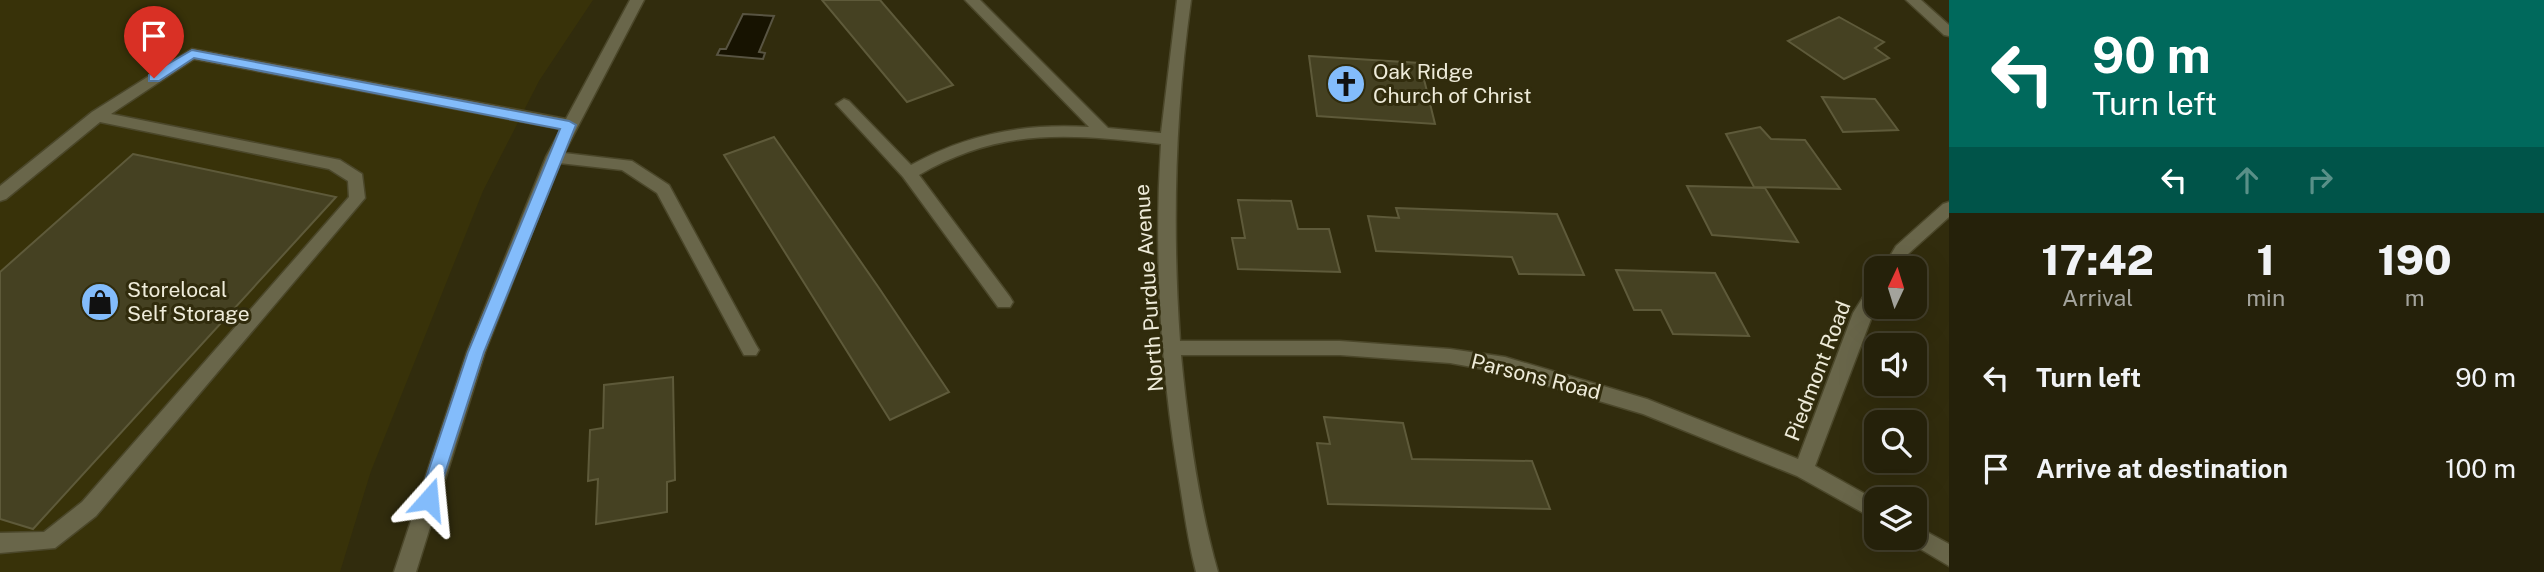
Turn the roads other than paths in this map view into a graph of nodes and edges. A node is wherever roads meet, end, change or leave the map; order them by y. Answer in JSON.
{"nodes":[{"id":1,"x":637,"y":0,"type":"edge"},
{"id":2,"x":972,"y":0,"type":"edge"},
{"id":3,"x":1184,"y":0,"type":"edge"},
{"id":4,"x":1913,"y":0,"type":"edge"},
{"id":5,"x":1949,"y":32,"type":"edge"},
{"id":6,"x":844,"y":104,"type":"dead end"},
{"id":7,"x":97,"y":116,"type":"junction"},
{"id":8,"x":569,"y":125,"type":"junction"},
{"id":9,"x":1103,"y":132,"type":"junction"},
{"id":10,"x":1166,"y":139,"type":"junction"},
{"id":11,"x":554,"y":157,"type":"junction"},
{"id":12,"x":909,"y":173,"type":"junction"},
{"id":13,"x":0,"y":195,"type":"edge"},
{"id":14,"x":1949,"y":208,"type":"edge"},
{"id":15,"x":1898,"y":256,"type":"edge"},
{"id":16,"x":1004,"y":302,"type":"dead end"},
{"id":17,"x":1864,"y":310,"type":"edge"},
{"id":18,"x":1171,"y":348,"type":"junction"},
{"id":19,"x":750,"y":350,"type":"dead end"},
{"id":20,"x":1804,"y":470,"type":"junction"},
{"id":21,"x":1864,"y":504,"type":"edge"},
{"id":22,"x":1927,"y":542,"type":"edge"},
{"id":23,"x":0,"y":543,"type":"edge"},
{"id":24,"x":1949,"y":556,"type":"edge"},
{"id":25,"x":405,"y":572,"type":"edge"},
{"id":26,"x":1207,"y":572,"type":"edge"}],
"edges":[{"from":1,"to":8,"type":"street"},
{"from":2,"to":9,"type":"street"},
{"from":3,"to":10,"type":"street","name":"North Purdue Avenue"},
{"from":4,"to":5,"type":"street"},
{"from":6,"to":12,"type":"street"},
{"from":7,"to":8,"type":"street"},
{"from":7,"to":13,"type":"street"},
{"from":7,"to":23,"type":"street"},
{"from":8,"to":11,"type":"street"},
{"from":9,"to":10,"type":"street"},
{"from":9,"to":12,"type":"street"},
{"from":10,"to":18,"type":"street","name":"North Purdue Avenue"},
{"from":11,"to":19,"type":"street"},
{"from":11,"to":25,"type":"street"},
{"from":12,"to":16,"type":"street"},
{"from":14,"to":15,"type":"street"},
{"from":17,"to":20,"type":"street","name":"Piedmont Road"},
{"from":18,"to":20,"type":"street","name":"Parsons Road"},
{"from":18,"to":26,"type":"street","name":"North Purdue Avenue"},
{"from":20,"to":21,"type":"street","name":"Parsons Road"},
{"from":22,"to":24,"type":"street"}]}
